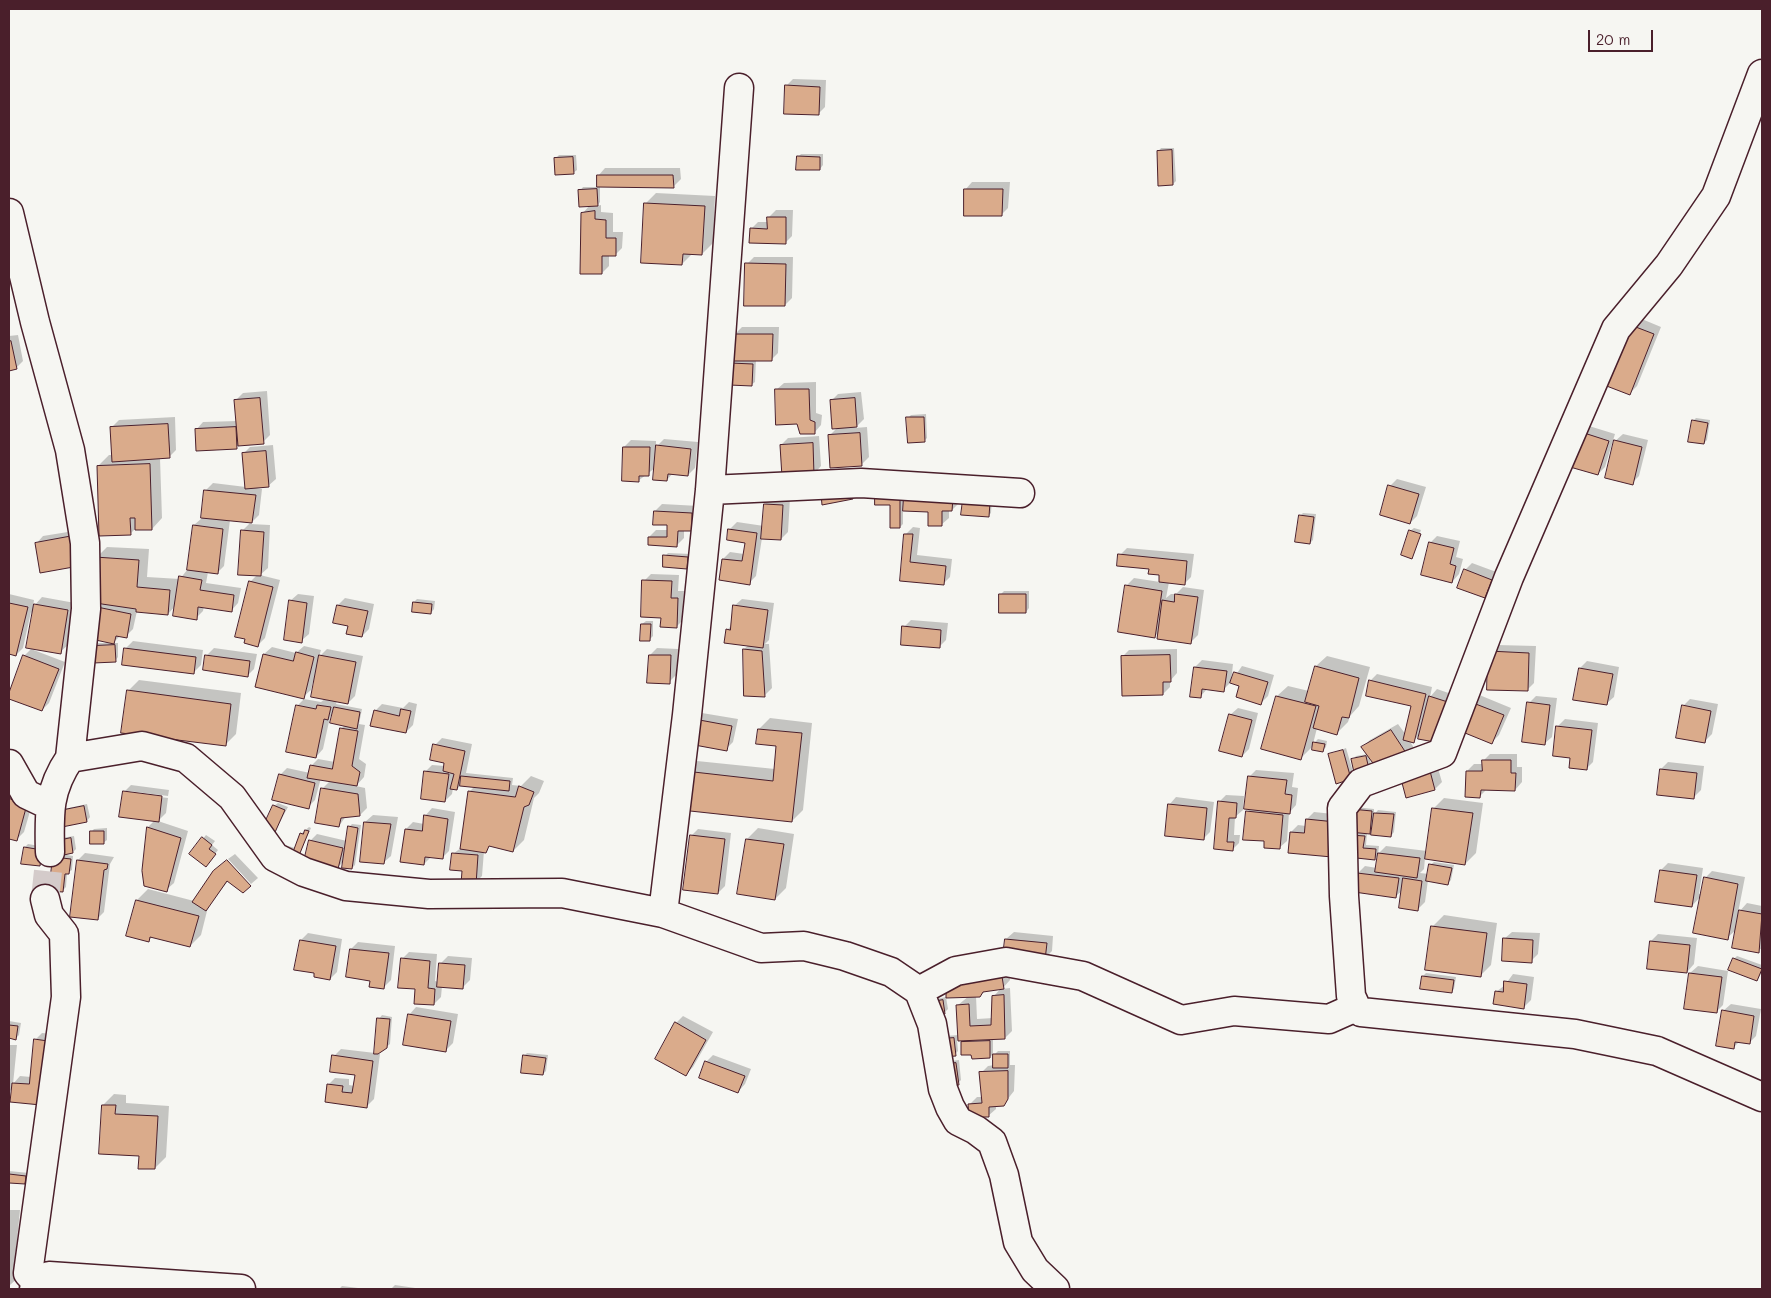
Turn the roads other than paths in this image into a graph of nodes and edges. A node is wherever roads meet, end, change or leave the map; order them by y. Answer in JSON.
{"nodes":[{"id":1,"x":1762,"y":74,"type":"edge"},
{"id":2,"x":739,"y":88,"type":"dead end"},
{"id":3,"x":9,"y":213,"type":"edge"},
{"id":4,"x":710,"y":490,"type":"junction"},
{"id":5,"x":1020,"y":493,"type":"dead end"},
{"id":6,"x":70,"y":758,"type":"junction"},
{"id":7,"x":9,"y":764,"type":"edge"},
{"id":8,"x":49,"y":805,"type":"junction"},
{"id":9,"x":50,"y":852,"type":"tunnel mouth"},
{"id":10,"x":45,"y":899,"type":"tunnel mouth"},
{"id":11,"x":663,"y":912,"type":"junction"},
{"id":12,"x":919,"y":991,"type":"junction"},
{"id":13,"x":1356,"y":1007,"type":"junction"},
{"id":14,"x":1762,"y":1097,"type":"edge"},
{"id":15,"x":39,"y":1287,"type":"edge"},
{"id":16,"x":241,"y":1289,"type":"edge"},
{"id":17,"x":1055,"y":1289,"type":"edge"}],
"edges":[{"from":1,"to":13,"type":"street"},
{"from":2,"to":4,"type":"street"},
{"from":3,"to":6,"type":"street"},
{"from":4,"to":5,"type":"street"},
{"from":4,"to":11,"type":"street"},
{"from":6,"to":8,"type":"street"},
{"from":6,"to":11,"type":"street"},
{"from":7,"to":8,"type":"street"},
{"from":8,"to":9,"type":"street"},
{"from":10,"to":15,"type":"street"},
{"from":11,"to":12,"type":"street"},
{"from":12,"to":13,"type":"street"},
{"from":12,"to":17,"type":"street"},
{"from":13,"to":14,"type":"street"},
{"from":15,"to":16,"type":"street"}]}
